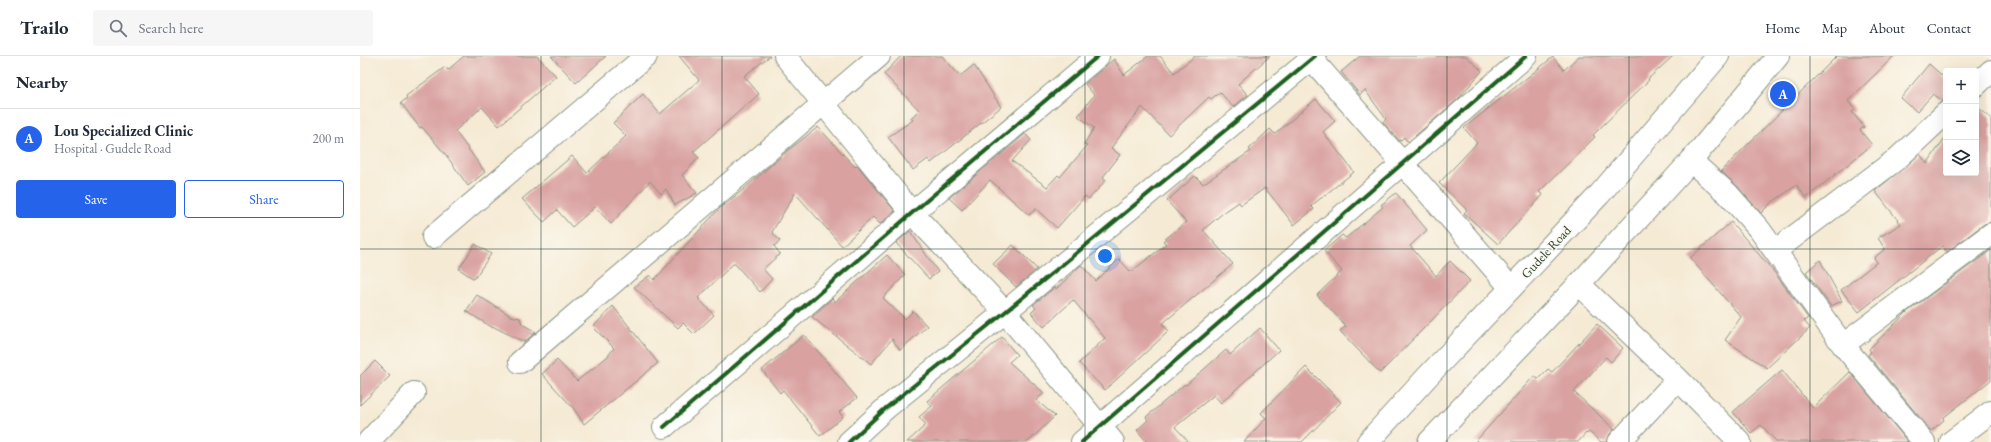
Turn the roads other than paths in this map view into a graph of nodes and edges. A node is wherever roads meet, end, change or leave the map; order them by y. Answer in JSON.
{"nodes":[{"id":1,"x":646,"y":56,"type":"edge"},
{"id":2,"x":785,"y":56,"type":"edge"},
{"id":3,"x":879,"y":56,"type":"edge"},
{"id":4,"x":1098,"y":56,"type":"edge"},
{"id":5,"x":1526,"y":56,"type":"edge"},
{"id":6,"x":1718,"y":56,"type":"edge"},
{"id":7,"x":1778,"y":56,"type":"edge"},
{"id":8,"x":1312,"y":57,"type":"edge"},
{"id":9,"x":1991,"y":71,"type":"edge"},
{"id":10,"x":1979,"y":82,"type":"edge"},
{"id":11,"x":824,"y":104,"type":"junction"},
{"id":12,"x":1943,"y":116,"type":"edge"},
{"id":13,"x":1691,"y":161,"type":"junction"},
{"id":14,"x":1402,"y":164,"type":"junction"},
{"id":15,"x":912,"y":213,"type":"junction"},
{"id":16,"x":1991,"y":234,"type":"edge"},
{"id":17,"x":433,"y":237,"type":"dead end"},
{"id":18,"x":1775,"y":251,"type":"junction"},
{"id":19,"x":1579,"y":284,"type":"junction"},
{"id":20,"x":1511,"y":288,"type":"junction"},
{"id":21,"x":1005,"y":312,"type":"junction"},
{"id":22,"x":1843,"y":345,"type":"junction"},
{"id":23,"x":520,"y":362,"type":"dead end"},
{"id":24,"x":1678,"y":379,"type":"junction"},
{"id":25,"x":414,"y":393,"type":"dead end"},
{"id":26,"x":1991,"y":412,"type":"edge"},
{"id":27,"x":664,"y":427,"type":"dead end"},
{"id":28,"x":1106,"y":435,"type":"edge"},
{"id":29,"x":368,"y":442,"type":"edge"},
{"id":30,"x":849,"y":442,"type":"edge"},
{"id":31,"x":1082,"y":442,"type":"edge"},
{"id":32,"x":1368,"y":442,"type":"edge"},
{"id":33,"x":1429,"y":442,"type":"edge"},
{"id":34,"x":1619,"y":442,"type":"edge"},
{"id":35,"x":1740,"y":442,"type":"edge"},
{"id":36,"x":1924,"y":442,"type":"edge"},
{"id":37,"x":1951,"y":442,"type":"edge"}],
"edges":[{"from":1,"to":17,"type":"main road"},
{"from":2,"to":11,"type":"main road"},
{"from":3,"to":11,"type":"main road"},
{"from":4,"to":15,"type":"main road"},
{"from":5,"to":14,"type":"main road"},
{"from":6,"to":20,"type":"main road","name":"Gudele Road"},
{"from":7,"to":13,"type":"main road"},
{"from":8,"to":14,"type":"main road"},
{"from":8,"to":21,"type":"main road"},
{"from":9,"to":10,"type":"main road"},
{"from":11,"to":15,"type":"main road"},
{"from":11,"to":23,"type":"main road"},
{"from":12,"to":18,"type":"main road"},
{"from":13,"to":18,"type":"main road"},
{"from":13,"to":19,"type":"main road"},
{"from":14,"to":20,"type":"main road"},
{"from":14,"to":28,"type":"main road"},
{"from":15,"to":21,"type":"main road"},
{"from":15,"to":27,"type":"main road"},
{"from":16,"to":22,"type":"main road"},
{"from":18,"to":22,"type":"main road"},
{"from":19,"to":24,"type":"main road"},
{"from":19,"to":33,"type":"main road"},
{"from":20,"to":32,"type":"main road","name":"Gudele Road"},
{"from":21,"to":28,"type":"main road"},
{"from":21,"to":30,"type":"main road"},
{"from":22,"to":36,"type":"main road"},
{"from":24,"to":34,"type":"main road"},
{"from":24,"to":35,"type":"main road"},
{"from":25,"to":29,"type":"main road"},
{"from":26,"to":37,"type":"main road"},
{"from":28,"to":31,"type":"main road"}]}
